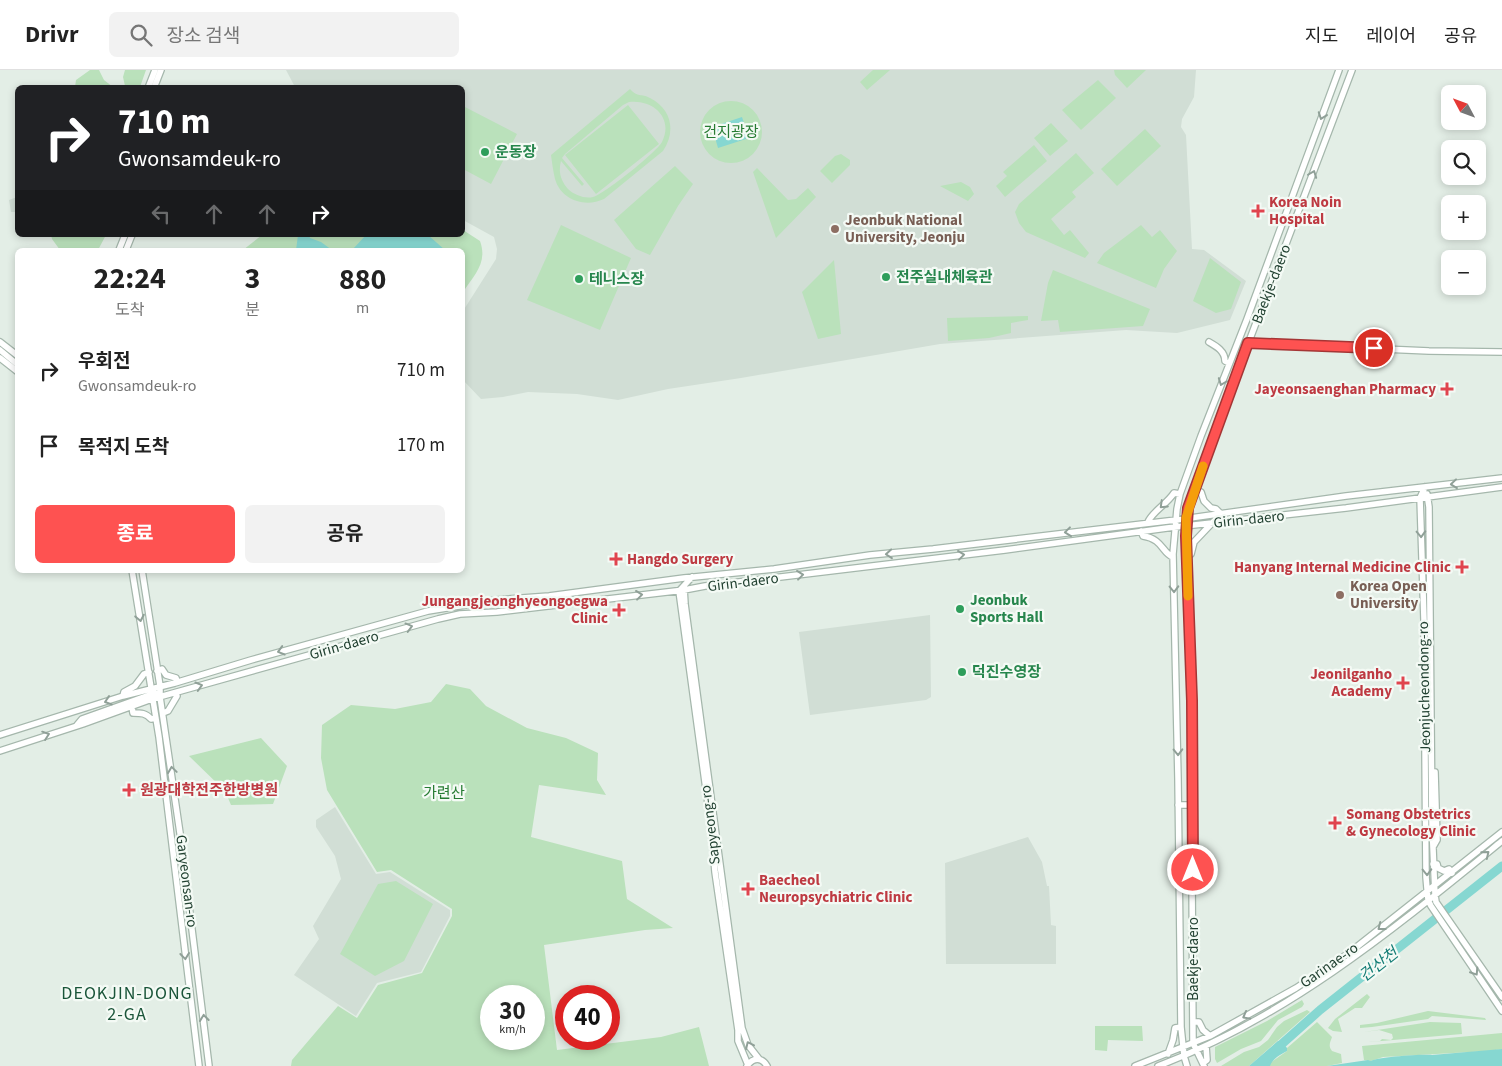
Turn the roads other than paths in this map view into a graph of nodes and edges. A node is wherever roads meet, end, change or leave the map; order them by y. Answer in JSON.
{"nodes":[{"id":1,"x":154,"y":70,"type":"edge"},
{"id":2,"x":161,"y":70,"type":"edge"},
{"id":3,"x":1339,"y":70,"type":"edge"},
{"id":4,"x":1352,"y":70,"type":"edge"},
{"id":5,"x":149,"y":85,"type":"edge"},
{"id":6,"x":155,"y":85,"type":"edge"},
{"id":7,"x":0,"y":342,"type":"edge"},
{"id":8,"x":1209,"y":342,"type":"dead end"},
{"id":9,"x":1248,"y":343,"type":"junction"},
{"id":10,"x":0,"y":350,"type":"edge"},
{"id":11,"x":14,"y":350,"type":"edge"},
{"id":12,"x":1502,"y":352,"type":"edge"},
{"id":13,"x":0,"y":358,"type":"edge"},
{"id":14,"x":15,"y":362,"type":"edge"},
{"id":15,"x":1229,"y":363,"type":"junction"},
{"id":16,"x":15,"y":370,"type":"edge"},
{"id":17,"x":1502,"y":478,"type":"edge"},
{"id":18,"x":1425,"y":487,"type":"junction"},
{"id":19,"x":1502,"y":487,"type":"edge"},
{"id":20,"x":1194,"y":490,"type":"junction"},
{"id":21,"x":1180,"y":494,"type":"junction"},
{"id":22,"x":1428,"y":496,"type":"junction"},
{"id":23,"x":1420,"y":498,"type":"junction"},
{"id":24,"x":1220,"y":513,"type":"junction"},
{"id":25,"x":1186,"y":518,"type":"junction"},
{"id":26,"x":1148,"y":522,"type":"junction"},
{"id":27,"x":1213,"y":522,"type":"junction"},
{"id":28,"x":1176,"y":523,"type":"junction"},
{"id":29,"x":1186,"y":525,"type":"junction"},
{"id":30,"x":1142,"y":531,"type":"junction"},
{"id":31,"x":1187,"y":554,"type":"junction"},
{"id":32,"x":1173,"y":557,"type":"junction"},
{"id":33,"x":133,"y":573,"type":"edge"},
{"id":34,"x":142,"y":573,"type":"edge"},
{"id":35,"x":692,"y":577,"type":"junction"},
{"id":36,"x":684,"y":578,"type":"junction"},
{"id":37,"x":682,"y":589,"type":"junction"},
{"id":38,"x":143,"y":635,"type":"junction"},
{"id":39,"x":157,"y":670,"type":"junction"},
{"id":40,"x":149,"y":672,"type":"junction"},
{"id":41,"x":177,"y":682,"type":"junction"},
{"id":42,"x":155,"y":692,"type":"junction"},
{"id":43,"x":176,"y":693,"type":"junction"},
{"id":44,"x":123,"y":696,"type":"junction"},
{"id":45,"x":132,"y":707,"type":"junction"},
{"id":46,"x":163,"y":713,"type":"junction"},
{"id":47,"x":156,"y":718,"type":"junction"},
{"id":48,"x":77,"y":725,"type":"junction"},
{"id":49,"x":0,"y":735,"type":"edge"},
{"id":50,"x":0,"y":751,"type":"edge"},
{"id":51,"x":1178,"y":805,"type":"junction"},
{"id":52,"x":1192,"y":805,"type":"junction"},
{"id":53,"x":1502,"y":832,"type":"edge"},
{"id":54,"x":1502,"y":841,"type":"edge"},
{"id":55,"x":1433,"y":864,"type":"junction"},
{"id":56,"x":1452,"y":873,"type":"junction"},
{"id":57,"x":1434,"y":886,"type":"junction"},
{"id":58,"x":1428,"y":891,"type":"junction"},
{"id":59,"x":1435,"y":895,"type":"junction"},
{"id":60,"x":1432,"y":903,"type":"junction"},
{"id":61,"x":1180,"y":942,"type":"junction"},
{"id":62,"x":1192,"y":942,"type":"junction"},
{"id":63,"x":1502,"y":997,"type":"edge"},
{"id":64,"x":1502,"y":1010,"type":"edge"},
{"id":65,"x":1193,"y":1022,"type":"junction"},
{"id":66,"x":1181,"y":1027,"type":"junction"},
{"id":67,"x":1210,"y":1036,"type":"junction"},
{"id":68,"x":1193,"y":1043,"type":"junction"},
{"id":69,"x":1206,"y":1046,"type":"junction"},
{"id":70,"x":1183,"y":1048,"type":"junction"},
{"id":71,"x":1197,"y":1051,"type":"junction"},
{"id":72,"x":1168,"y":1054,"type":"junction"},
{"id":73,"x":1184,"y":1056,"type":"junction"},
{"id":74,"x":759,"y":1059,"type":"junction"},
{"id":75,"x":1203,"y":1064,"type":"edge"},
{"id":76,"x":748,"y":1065,"type":"edge"},
{"id":77,"x":199,"y":1066,"type":"edge"},
{"id":78,"x":209,"y":1066,"type":"edge"},
{"id":79,"x":768,"y":1066,"type":"edge"},
{"id":80,"x":1135,"y":1066,"type":"edge"},
{"id":81,"x":1158,"y":1066,"type":"edge"},
{"id":82,"x":1187,"y":1066,"type":"edge"}],
"edges":[{"from":1,"to":5,"type":"street"},
{"from":2,"to":6,"type":"street"},
{"from":3,"to":15,"type":"street","name":"Baekje-daero","one_way":true},
{"from":9,"to":4,"type":"street","name":"Baekje-daero","one_way":true},
{"from":7,"to":11,"type":"street"},
{"from":8,"to":15,"type":"street"},
{"from":9,"to":12,"type":"street"},
{"from":9,"to":20,"type":"street","name":"Baekje-daero"},
{"from":10,"to":14,"type":"street"},
{"from":13,"to":16,"type":"street"},
{"from":15,"to":21,"type":"street","name":"Baekje-daero","one_way":true},
{"from":17,"to":18,"type":"street","name":"Girin-daero","one_way":true},
{"from":18,"to":22,"type":"street","name":"Jeonjucheondong-ro"},
{"from":18,"to":23,"type":"street","name":"Jeonjucheondong-ro"},
{"from":18,"to":24,"type":"street","name":"Girin-daero"},
{"from":19,"to":22,"type":"street","name":"Girin-daero"},
{"from":20,"to":24,"type":"street"},
{"from":20,"to":25,"type":"street","name":"Baekje-daero"},
{"from":21,"to":26,"type":"street","one_way":true},
{"from":21,"to":28,"type":"street","name":"Baekje-daero"},
{"from":22,"to":23,"type":"street","name":"Girin-daero"},
{"from":22,"to":55,"type":"street","name":"Jeonjucheondong-ro"},
{"from":23,"to":27,"type":"street","name":"Girin-daero"},
{"from":23,"to":58,"type":"street","name":"Jeonjucheondong-ro","one_way":true},
{"from":24,"to":25,"type":"street","name":"Girin-daero"},
{"from":25,"to":28,"type":"street","name":"Girin-daero"},
{"from":25,"to":29,"type":"street","name":"Baekje-daero"},
{"from":26,"to":28,"type":"street","name":"Girin-daero"},
{"from":26,"to":35,"type":"street","name":"Girin-daero","one_way":true},
{"from":27,"to":29,"type":"street","name":"Girin-daero"},
{"from":27,"to":31,"type":"street"},
{"from":28,"to":29,"type":"street","name":"Girin-daero"},
{"from":28,"to":30,"type":"street","name":"Girin-daero"},
{"from":28,"to":32,"type":"street","name":"Baekje-daero"},
{"from":29,"to":31,"type":"street","name":"Baekje-daero"},
{"from":30,"to":32,"type":"street"},
{"from":37,"to":30,"type":"street","name":"Girin-daero","one_way":true},
{"from":31,"to":52,"type":"street","name":"Baekje-daero"},
{"from":32,"to":51,"type":"street","name":"Baekje-daero","one_way":true},
{"from":33,"to":38,"type":"street","one_way":true},
{"from":34,"to":39,"type":"street"},
{"from":35,"to":36,"type":"street","name":"Girin-daero"},
{"from":35,"to":37,"type":"street"},
{"from":36,"to":37,"type":"street","name":"Sapyeong-ro"},
{"from":36,"to":41,"type":"street","name":"Girin-daero","one_way":true},
{"from":43,"to":37,"type":"street","name":"Girin-daero","one_way":true},
{"from":74,"to":37,"type":"street","name":"Sapyeong-ro","one_way":true},
{"from":37,"to":76,"type":"street","name":"Sapyeong-ro"},
{"from":38,"to":40,"type":"street"},
{"from":38,"to":42,"type":"street"},
{"from":39,"to":41,"type":"street"},
{"from":39,"to":42,"type":"street"},
{"from":40,"to":42,"type":"street"},
{"from":40,"to":44,"type":"street"},
{"from":41,"to":42,"type":"street","name":"Girin-daero"},
{"from":42,"to":43,"type":"street","name":"Girin-daero"},
{"from":42,"to":44,"type":"street","name":"Girin-daero"},
{"from":42,"to":45,"type":"street","name":"Girin-daero"},
{"from":42,"to":46,"type":"street","name":"Garyeonsan-ro"},
{"from":42,"to":47,"type":"street","name":"Garyeonsan-ro"},
{"from":42,"to":48,"type":"street"},
{"from":43,"to":46,"type":"street"},
{"from":44,"to":49,"type":"street","name":"Girin-daero","one_way":true},
{"from":45,"to":47,"type":"street"},
{"from":45,"to":48,"type":"street","name":"Girin-daero"},
{"from":78,"to":46,"type":"street","name":"Garyeonsan-ro","one_way":true},
{"from":47,"to":77,"type":"street","name":"Garyeonsan-ro","one_way":true},
{"from":50,"to":48,"type":"street","name":"Girin-daero","one_way":true},
{"from":51,"to":52,"type":"street"},
{"from":51,"to":61,"type":"street","name":"Baekje-daero"},
{"from":52,"to":62,"type":"street","name":"Baekje-daero"},
{"from":53,"to":56,"type":"street","name":"Garinae-ro"},
{"from":59,"to":54,"type":"street","name":"Garinae-ro","one_way":true},
{"from":55,"to":56,"type":"street"},
{"from":55,"to":57,"type":"street","name":"Jeonjucheondong-ro"},
{"from":56,"to":57,"type":"street","name":"Garinae-ro"},
{"from":57,"to":58,"type":"street","name":"Garinae-ro"},
{"from":57,"to":59,"type":"street","name":"Jeonjucheondong-ro"},
{"from":58,"to":60,"type":"street","name":"Jeonjucheondong-ro"},
{"from":58,"to":67,"type":"street","name":"Garinae-ro","one_way":true},
{"from":59,"to":60,"type":"street","name":"Garinae-ro"},
{"from":60,"to":63,"type":"street"},
{"from":60,"to":64,"type":"street","one_way":true},
{"from":60,"to":69,"type":"street","name":"Garinae-ro"},
{"from":61,"to":62,"type":"street"},
{"from":61,"to":66,"type":"street","name":"Baekje-daero"},
{"from":62,"to":65,"type":"street","name":"Baekje-daero"},
{"from":65,"to":67,"type":"street"},
{"from":65,"to":68,"type":"street","name":"Baekje-daero"},
{"from":66,"to":70,"type":"street","name":"Baekje-daero"},
{"from":66,"to":72,"type":"street"},
{"from":67,"to":68,"type":"street","name":"Garinae-ro"},
{"from":68,"to":70,"type":"street","name":"Garinae-ro"},
{"from":68,"to":71,"type":"street","name":"Baekje-daero"},
{"from":69,"to":71,"type":"street","name":"Garinae-ro"},
{"from":69,"to":75,"type":"street"},
{"from":70,"to":72,"type":"street","name":"Garinae-ro"},
{"from":70,"to":73,"type":"street","name":"Baekje-daero"},
{"from":71,"to":73,"type":"street","name":"Garinae-ro"},
{"from":71,"to":75,"type":"street","name":"Baekje-daero"},
{"from":72,"to":80,"type":"street","name":"Garinae-ro"},
{"from":73,"to":81,"type":"street","name":"Garinae-ro"},
{"from":73,"to":82,"type":"street","name":"Baekje-daero"},
{"from":74,"to":76,"type":"street","name":"Sapyeong-ro"},
{"from":74,"to":79,"type":"street","name":"Sapyeong-ro"}]}
